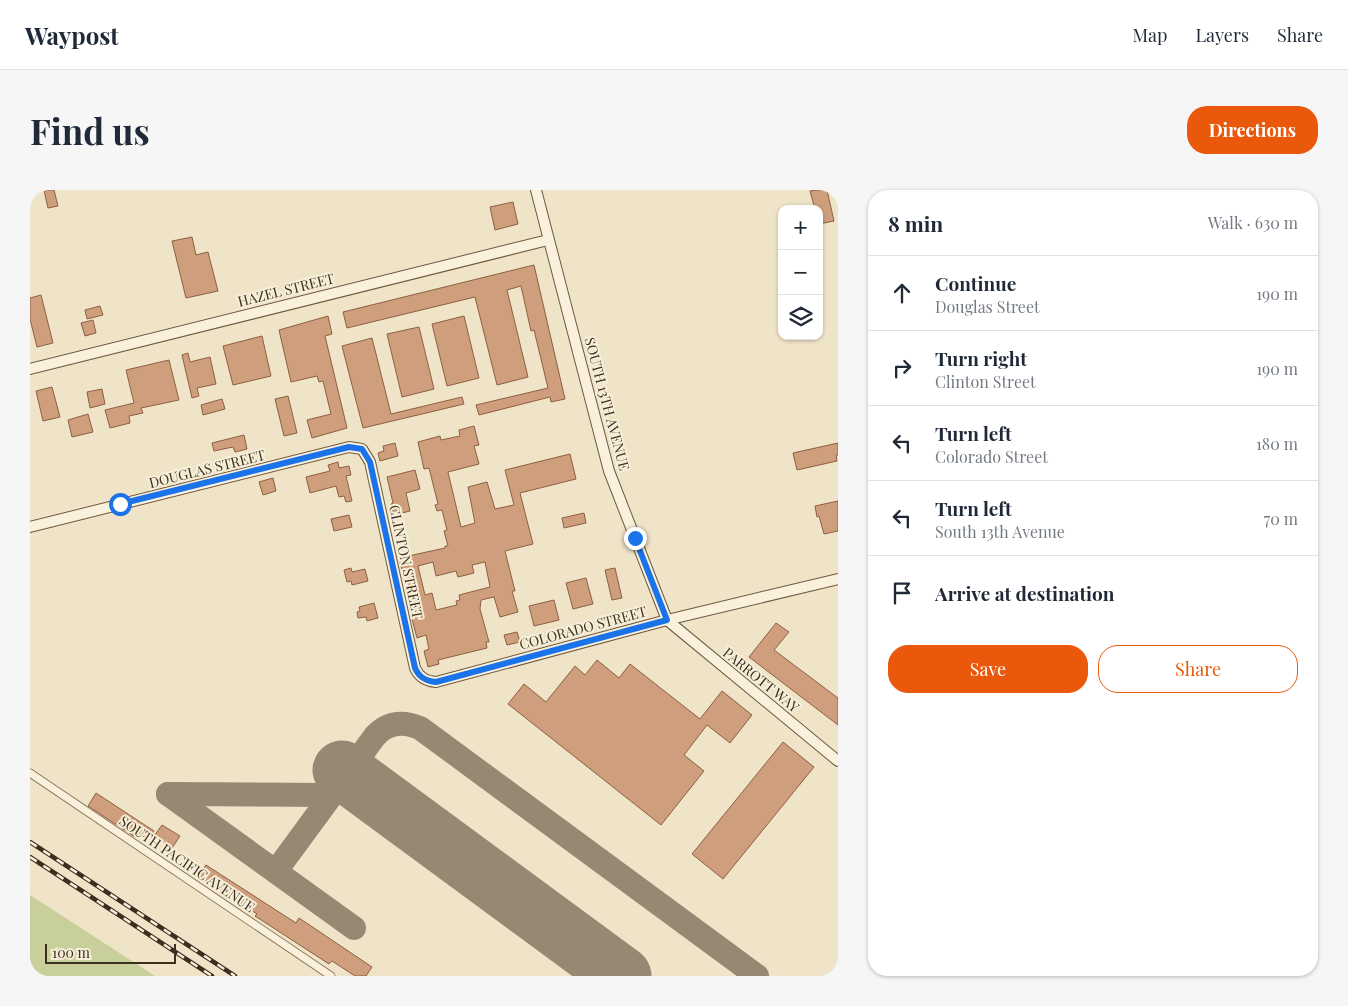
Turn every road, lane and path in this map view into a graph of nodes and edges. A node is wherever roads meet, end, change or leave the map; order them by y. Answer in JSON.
{"nodes":[{"id":1,"x":536,"y":190,"type":"edge"},
{"id":2,"x":548,"y":240,"type":"junction"},
{"id":3,"x":30,"y":369,"type":"edge"},
{"id":4,"x":362,"y":449,"type":"joint"},
{"id":5,"x":30,"y":527,"type":"edge"},
{"id":6,"x":838,"y":579,"type":"edge"},
{"id":7,"x":667,"y":620,"type":"junction"},
{"id":8,"x":424,"y":679,"type":"joint"},
{"id":9,"x":838,"y":761,"type":"edge"},
{"id":10,"x":30,"y":773,"type":"edge"},
{"id":11,"x":331,"y":976,"type":"edge"}],
"edges":[{"from":1,"to":2,"type":"street","name":"SOUTH 13TH AVENUE"},
{"from":2,"to":3,"type":"street","name":"HAZEL STREET"},
{"from":2,"to":7,"type":"street","name":"SOUTH 13TH AVENUE"},
{"from":4,"to":5,"type":"street","name":"DOUGLAS STREET"},
{"from":4,"to":8,"type":"street","name":"CLINTON STREET"},
{"from":6,"to":7,"type":"street","name":"COLORADO STREET"},
{"from":7,"to":8,"type":"street","name":"COLORADO STREET"},
{"from":7,"to":9,"type":"street","name":"PARROTT WAY"},
{"from":10,"to":11,"type":"street","name":"SOUTH PACIFIC AVENUE"}]}
